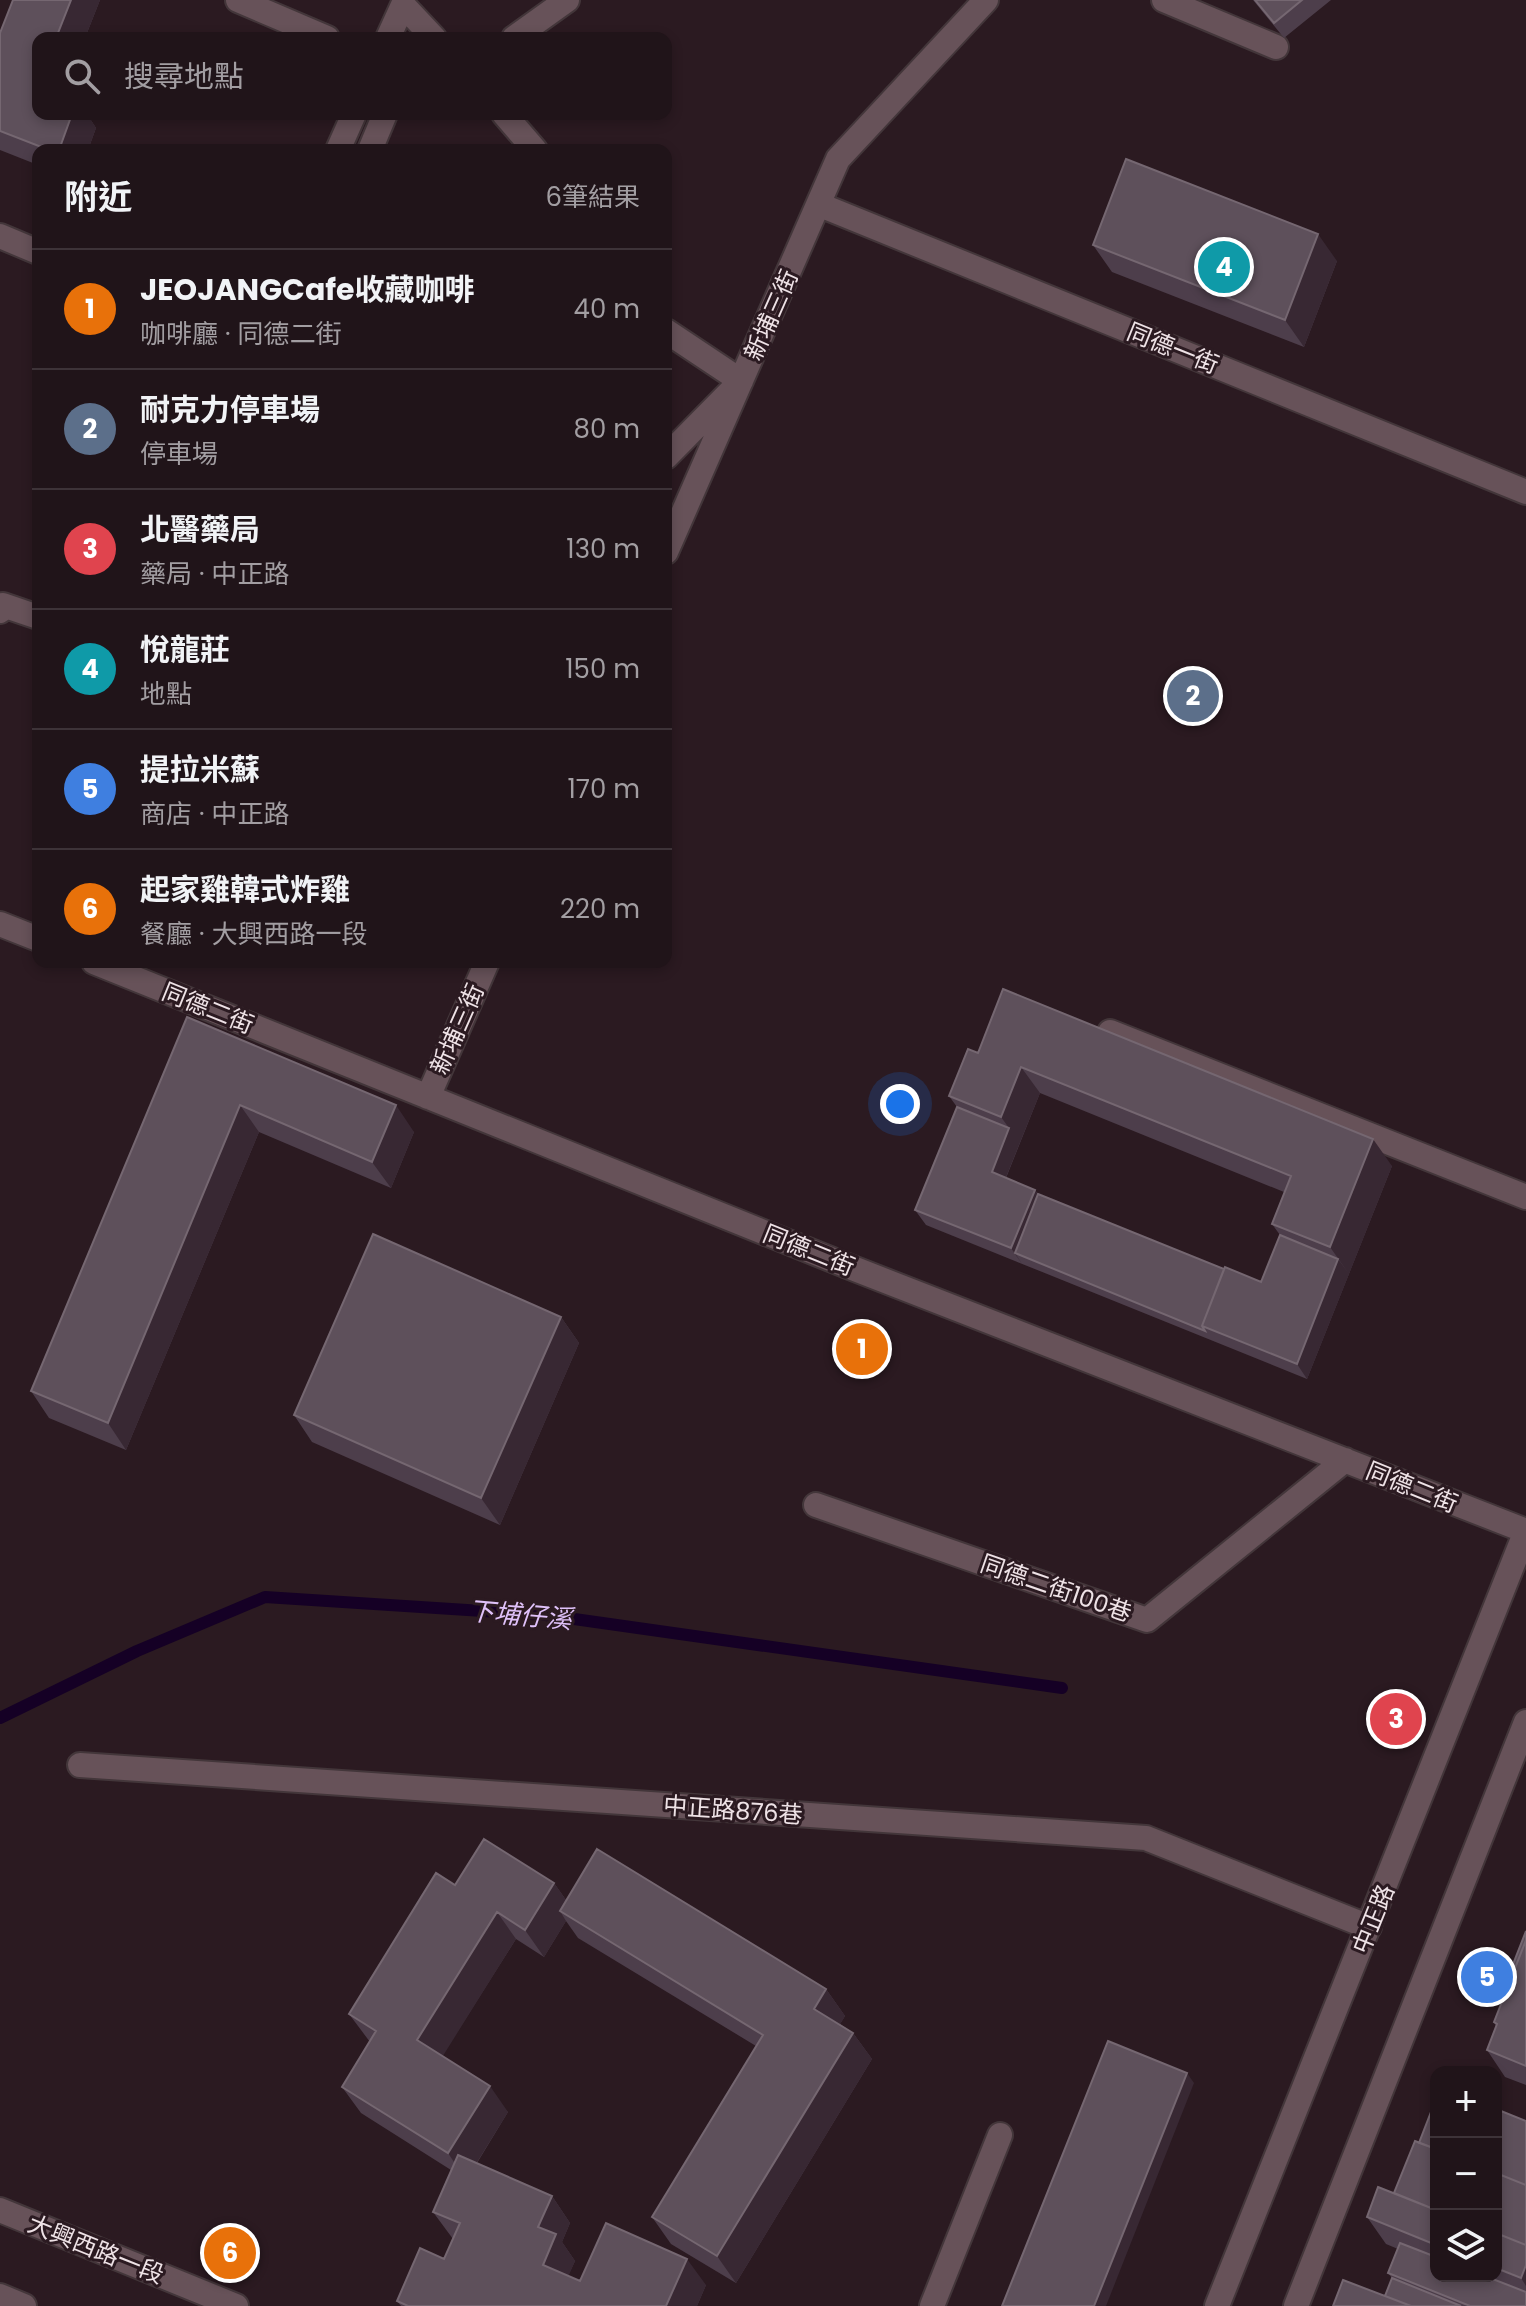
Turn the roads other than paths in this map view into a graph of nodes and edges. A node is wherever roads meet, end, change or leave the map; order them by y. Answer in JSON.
{"nodes":[{"id":1,"x":238,"y":0,"type":"edge"},
{"id":2,"x":567,"y":0,"type":"edge"},
{"id":3,"x":986,"y":0,"type":"edge"},
{"id":4,"x":1164,"y":0,"type":"edge"},
{"id":5,"x":404,"y":2,"type":"edge"},
{"id":6,"x":313,"y":32,"type":"edge"},
{"id":7,"x":391,"y":32,"type":"edge"},
{"id":8,"x":429,"y":32,"type":"edge"},
{"id":9,"x":522,"y":32,"type":"edge"},
{"id":10,"x":1276,"y":47,"type":"edge"},
{"id":11,"x":351,"y":120,"type":"edge"},
{"id":12,"x":382,"y":120,"type":"edge"},
{"id":13,"x":509,"y":120,"type":"edge"},
{"id":14,"x":341,"y":144,"type":"edge"},
{"id":15,"x":372,"y":144,"type":"edge"},
{"id":16,"x":530,"y":144,"type":"edge"},
{"id":17,"x":820,"y":205,"type":"junction"},
{"id":18,"x":0,"y":236,"type":"edge"},
{"id":19,"x":32,"y":249,"type":"edge"},
{"id":20,"x":672,"y":335,"type":"edge"},
{"id":21,"x":741,"y":381,"type":"junction"},
{"id":22,"x":672,"y":451,"type":"edge"},
{"id":23,"x":1526,"y":492,"type":"edge"},
{"id":24,"x":672,"y":538,"type":"edge"},
{"id":25,"x":0,"y":611,"type":"edge"},
{"id":26,"x":32,"y":615,"type":"edge"},
{"id":27,"x":0,"y":924,"type":"edge"},
{"id":28,"x":32,"y":937,"type":"edge"},
{"id":29,"x":109,"y":968,"type":"edge"},
{"id":30,"x":484,"y":968,"type":"edge"},
{"id":31,"x":1110,"y":1032,"type":"edge"},
{"id":32,"x":428,"y":1097,"type":"junction"},
{"id":33,"x":1526,"y":1197,"type":"edge"},
{"id":34,"x":1345,"y":1460,"type":"junction"},
{"id":35,"x":816,"y":1505,"type":"dead end"},
{"id":36,"x":1526,"y":1531,"type":"edge"},
{"id":37,"x":1526,"y":1722,"type":"edge"},
{"id":38,"x":80,"y":1765,"type":"dead end"},
{"id":39,"x":1369,"y":1927,"type":"junction"},
{"id":40,"x":1000,"y":2135,"type":"dead end"},
{"id":41,"x":0,"y":2210,"type":"edge"},
{"id":42,"x":0,"y":2296,"type":"edge"},
{"id":43,"x":24,"y":2306,"type":"edge"},
{"id":44,"x":236,"y":2306,"type":"edge"},
{"id":45,"x":932,"y":2306,"type":"edge"},
{"id":46,"x":1217,"y":2306,"type":"edge"},
{"id":47,"x":1296,"y":2306,"type":"edge"}],
"edges":[{"from":1,"to":6,"type":"street"},
{"from":2,"to":9,"type":"street"},
{"from":3,"to":17,"type":"street","name":"新埔三街"},
{"from":4,"to":10,"type":"street"},
{"from":5,"to":7,"type":"street"},
{"from":5,"to":8,"type":"street"},
{"from":11,"to":14,"type":"street"},
{"from":12,"to":15,"type":"street"},
{"from":13,"to":16,"type":"street"},
{"from":17,"to":21,"type":"street","name":"新埔三街"},
{"from":17,"to":23,"type":"street","name":"同德一街"},
{"from":18,"to":19,"type":"street"},
{"from":20,"to":21,"type":"street"},
{"from":21,"to":22,"type":"street"},
{"from":21,"to":24,"type":"street","name":"新埔三街"},
{"from":25,"to":26,"type":"street"},
{"from":27,"to":28,"type":"street"},
{"from":29,"to":32,"type":"street","name":"同德二街"},
{"from":30,"to":32,"type":"street","name":"新埔三街"},
{"from":31,"to":33,"type":"street"},
{"from":32,"to":34,"type":"street","name":"同德二街"},
{"from":34,"to":35,"type":"street","name":"同德二街100巷"},
{"from":34,"to":36,"type":"street","name":"同德二街"},
{"from":36,"to":39,"type":"street","name":"中正路"},
{"from":37,"to":47,"type":"street"},
{"from":38,"to":39,"type":"street","name":"中正路876巷"},
{"from":39,"to":46,"type":"street","name":"中正路"},
{"from":40,"to":45,"type":"street"},
{"from":41,"to":44,"type":"street","name":"大興西路一段"},
{"from":42,"to":43,"type":"street"}]}
